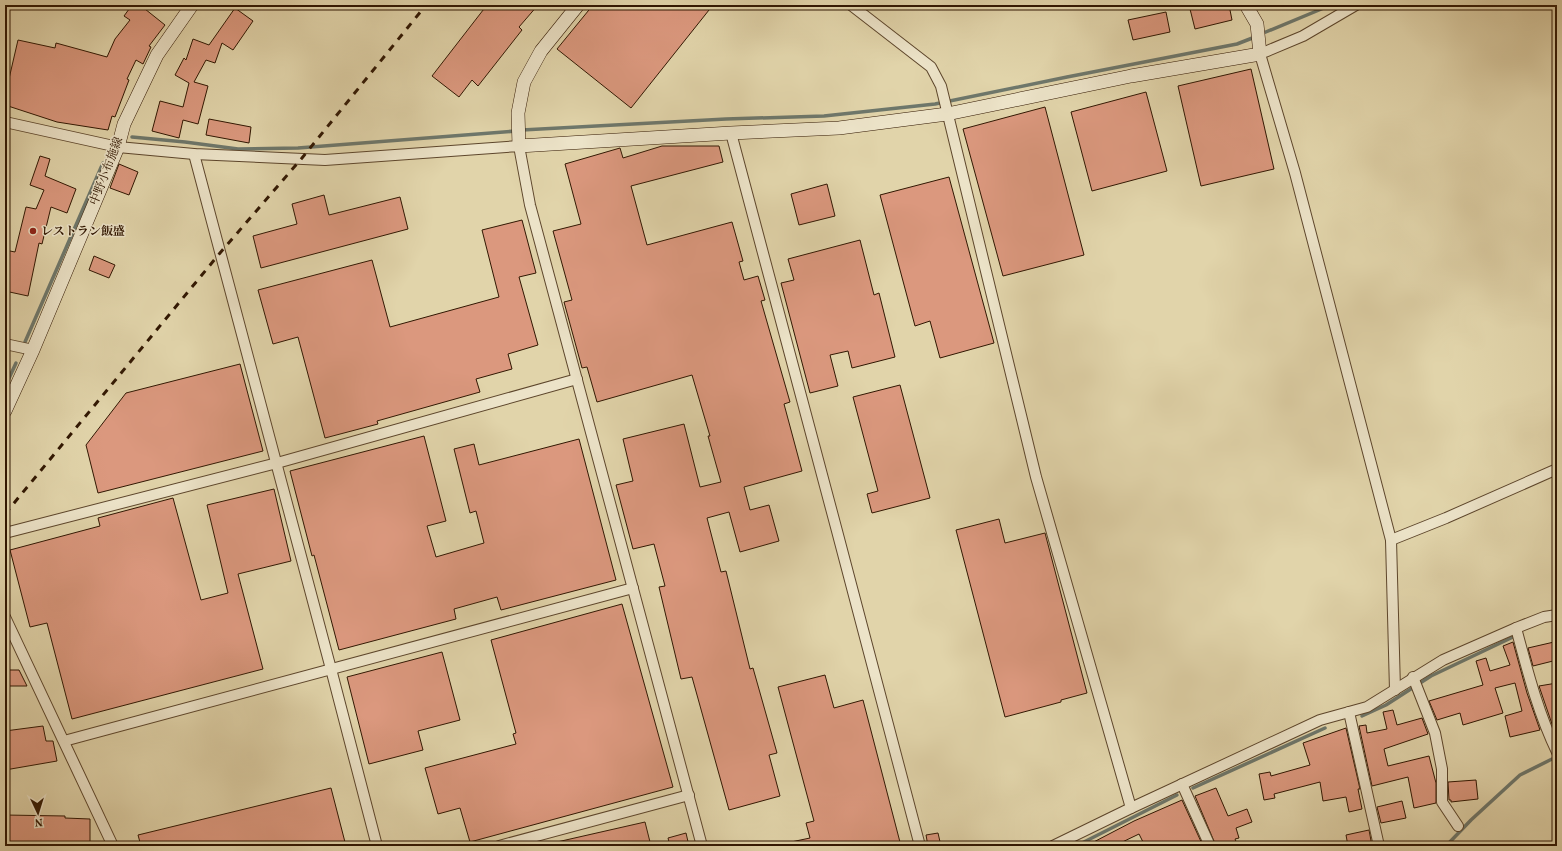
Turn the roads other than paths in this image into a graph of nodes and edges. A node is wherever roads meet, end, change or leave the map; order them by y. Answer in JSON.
{"nodes":[{"id":1,"x":191,"y":5,"type":"edge"},
{"id":2,"x":578,"y":5,"type":"edge"},
{"id":3,"x":1246,"y":5,"type":"edge"},
{"id":4,"x":1356,"y":5,"type":"edge"},
{"id":5,"x":853,"y":6,"type":"edge"},
{"id":6,"x":1260,"y":54,"type":"junction"},
{"id":7,"x":947,"y":114,"type":"junction"},
{"id":8,"x":5,"y":122,"type":"edge"},
{"id":9,"x":731,"y":133,"type":"junction"},
{"id":10,"x":519,"y":146,"type":"junction"},
{"id":11,"x":118,"y":147,"type":"junction"},
{"id":12,"x":194,"y":154,"type":"junction"},
{"id":13,"x":5,"y":344,"type":"edge"},
{"id":14,"x":33,"y":350,"type":"junction"},
{"id":15,"x":577,"y":379,"type":"junction"},
{"id":16,"x":5,"y":411,"type":"edge"},
{"id":17,"x":277,"y":463,"type":"junction"},
{"id":18,"x":1557,"y":469,"type":"edge"},
{"id":19,"x":5,"y":533,"type":"edge"},
{"id":20,"x":1391,"y":540,"type":"junction"},
{"id":21,"x":633,"y":588,"type":"junction"},
{"id":22,"x":1557,"y":615,"type":"edge"},
{"id":23,"x":5,"y":618,"type":"edge"},
{"id":24,"x":1516,"y":628,"type":"junction"},
{"id":25,"x":331,"y":669,"type":"junction"},
{"id":26,"x":1413,"y":678,"type":"junction"},
{"id":27,"x":1395,"y":690,"type":"junction"},
{"id":28,"x":1349,"y":712,"type":"junction"},
{"id":29,"x":64,"y":741,"type":"junction"},
{"id":30,"x":1557,"y":752,"type":"edge"},
{"id":31,"x":1182,"y":784,"type":"junction"},
{"id":32,"x":689,"y":795,"type":"junction"},
{"id":33,"x":1131,"y":808,"type":"junction"},
{"id":34,"x":1458,"y":826,"type":"dead end"},
{"id":35,"x":113,"y":846,"type":"edge"},
{"id":36,"x":377,"y":846,"type":"edge"},
{"id":37,"x":499,"y":846,"type":"edge"},
{"id":38,"x":702,"y":846,"type":"edge"},
{"id":39,"x":920,"y":846,"type":"edge"},
{"id":40,"x":1053,"y":846,"type":"edge"},
{"id":41,"x":1210,"y":846,"type":"edge"},
{"id":42,"x":1379,"y":846,"type":"edge"}],
"edges":[{"from":1,"to":11,"type":"street","name":"中野小布施線"},
{"from":2,"to":10,"type":"street"},
{"from":3,"to":6,"type":"street"},
{"from":4,"to":6,"type":"street"},
{"from":5,"to":7,"type":"street"},
{"from":6,"to":7,"type":"street"},
{"from":6,"to":20,"type":"street"},
{"from":7,"to":9,"type":"street"},
{"from":7,"to":33,"type":"street"},
{"from":8,"to":11,"type":"street"},
{"from":9,"to":10,"type":"street"},
{"from":9,"to":39,"type":"street"},
{"from":10,"to":12,"type":"street"},
{"from":10,"to":15,"type":"street"},
{"from":11,"to":12,"type":"street"},
{"from":11,"to":14,"type":"street","name":"中野小布施線"},
{"from":12,"to":17,"type":"street"},
{"from":13,"to":14,"type":"street"},
{"from":14,"to":16,"type":"street","name":"中野小布施線"},
{"from":15,"to":17,"type":"street"},
{"from":15,"to":21,"type":"street"},
{"from":17,"to":19,"type":"street"},
{"from":17,"to":25,"type":"street"},
{"from":18,"to":20,"type":"street"},
{"from":20,"to":27,"type":"street"},
{"from":21,"to":25,"type":"street"},
{"from":21,"to":32,"type":"street"},
{"from":22,"to":24,"type":"street"},
{"from":23,"to":29,"type":"street"},
{"from":24,"to":26,"type":"street"},
{"from":24,"to":30,"type":"street"},
{"from":25,"to":29,"type":"street"},
{"from":25,"to":36,"type":"street"},
{"from":26,"to":27,"type":"street"},
{"from":26,"to":34,"type":"street"},
{"from":27,"to":28,"type":"street"},
{"from":28,"to":31,"type":"street"},
{"from":28,"to":42,"type":"street"},
{"from":29,"to":35,"type":"street"},
{"from":31,"to":33,"type":"street"},
{"from":31,"to":41,"type":"street"},
{"from":32,"to":37,"type":"street"},
{"from":32,"to":38,"type":"street"},
{"from":33,"to":40,"type":"street"}]}
